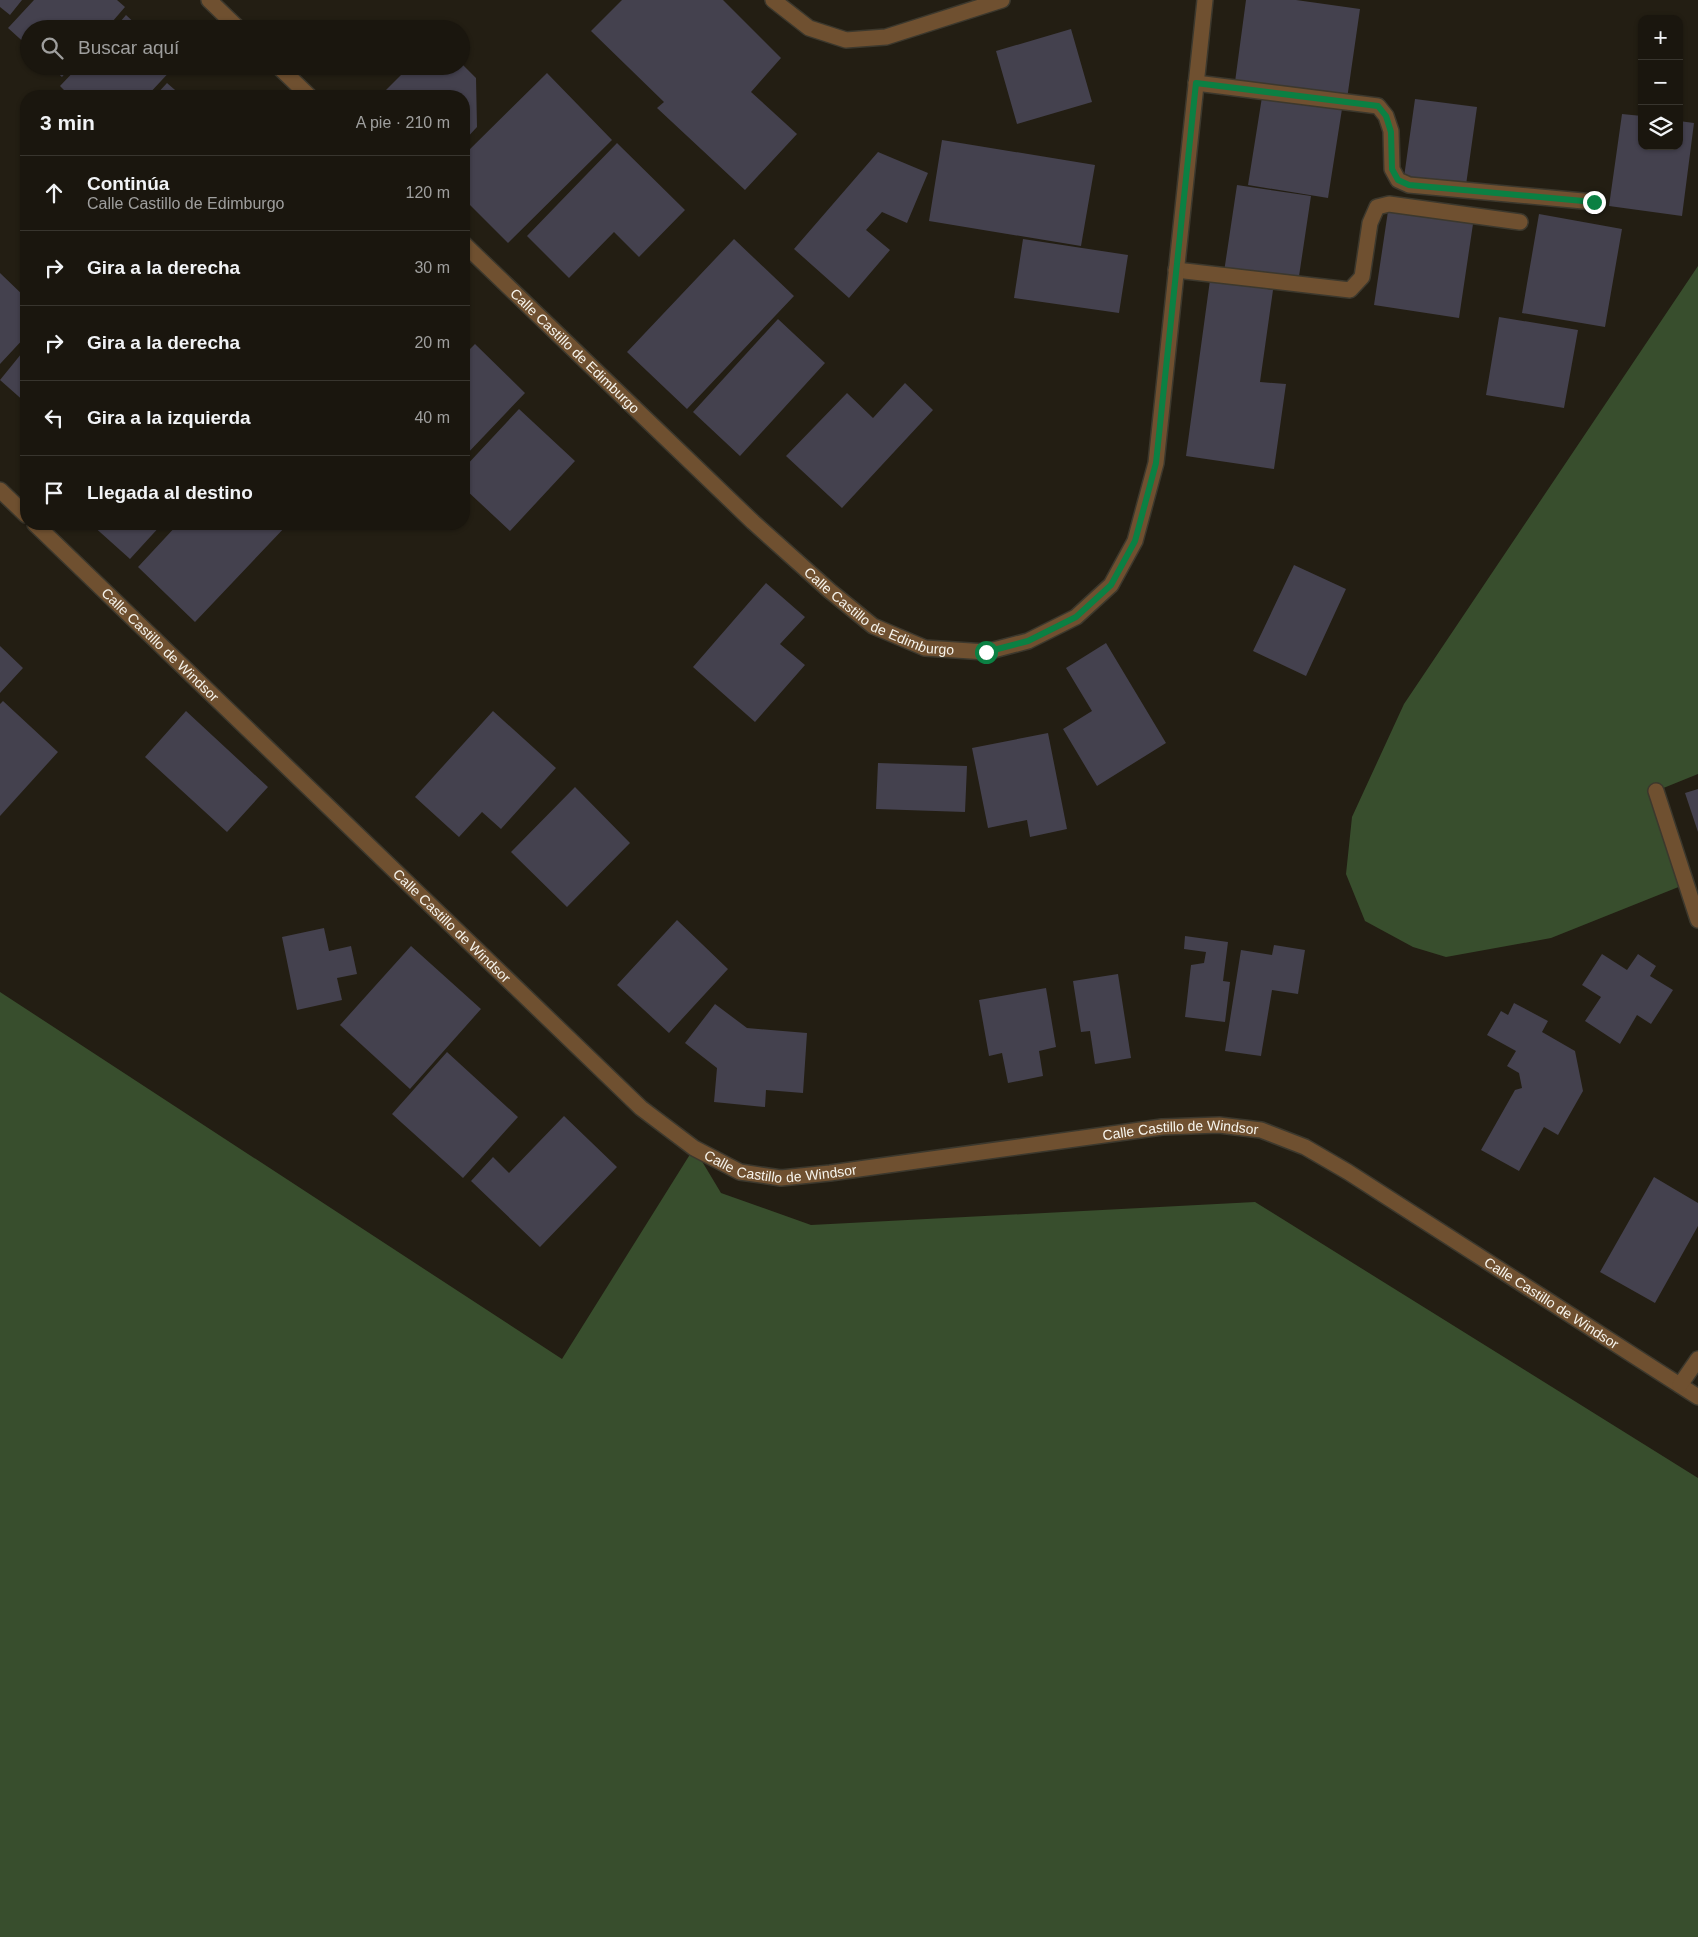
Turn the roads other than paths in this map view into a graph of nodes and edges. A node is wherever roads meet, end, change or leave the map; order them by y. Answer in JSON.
{"nodes":[{"id":1,"x":209,"y":0,"type":"edge"},
{"id":2,"x":773,"y":0,"type":"edge"},
{"id":3,"x":1002,"y":0,"type":"edge"},
{"id":4,"x":1205,"y":0,"type":"edge"},
{"id":5,"x":230,"y":20,"type":"edge"},
{"id":6,"x":288,"y":75,"type":"edge"},
{"id":7,"x":1196,"y":83,"type":"junction"},
{"id":8,"x":304,"y":90,"type":"edge"},
{"id":9,"x":1594,"y":202,"type":"dead end"},
{"id":10,"x":1520,"y":222,"type":"dead end"},
{"id":11,"x":470,"y":250,"type":"edge"},
{"id":12,"x":1176,"y":270,"type":"junction"},
{"id":13,"x":0,"y":490,"type":"edge"},
{"id":14,"x":20,"y":509,"type":"edge"},
{"id":15,"x":41,"y":530,"type":"edge"},
{"id":16,"x":1656,"y":791,"type":"dead end"},
{"id":17,"x":1698,"y":920,"type":"edge"},
{"id":18,"x":1698,"y":1358,"type":"edge"},
{"id":19,"x":1680,"y":1385,"type":"junction"},
{"id":20,"x":1698,"y":1397,"type":"edge"}],
"edges":[{"from":1,"to":5,"type":"street"},
{"from":2,"to":3,"type":"street"},
{"from":4,"to":7,"type":"street","name":"Calle Castillo de Edimburgo"},
{"from":6,"to":8,"type":"street"},
{"from":7,"to":9,"type":"street"},
{"from":7,"to":12,"type":"street","name":"Calle Castillo de Edimburgo"},
{"from":10,"to":12,"type":"street"},
{"from":11,"to":12,"type":"street","name":"Calle Castillo de Edimburgo"},
{"from":13,"to":14,"type":"street"},
{"from":15,"to":19,"type":"street","name":"Calle Castillo de Windsor"},
{"from":16,"to":17,"type":"street"},
{"from":18,"to":19,"type":"street"},
{"from":19,"to":20,"type":"street","name":"Calle Castillo de Windsor"}]}
